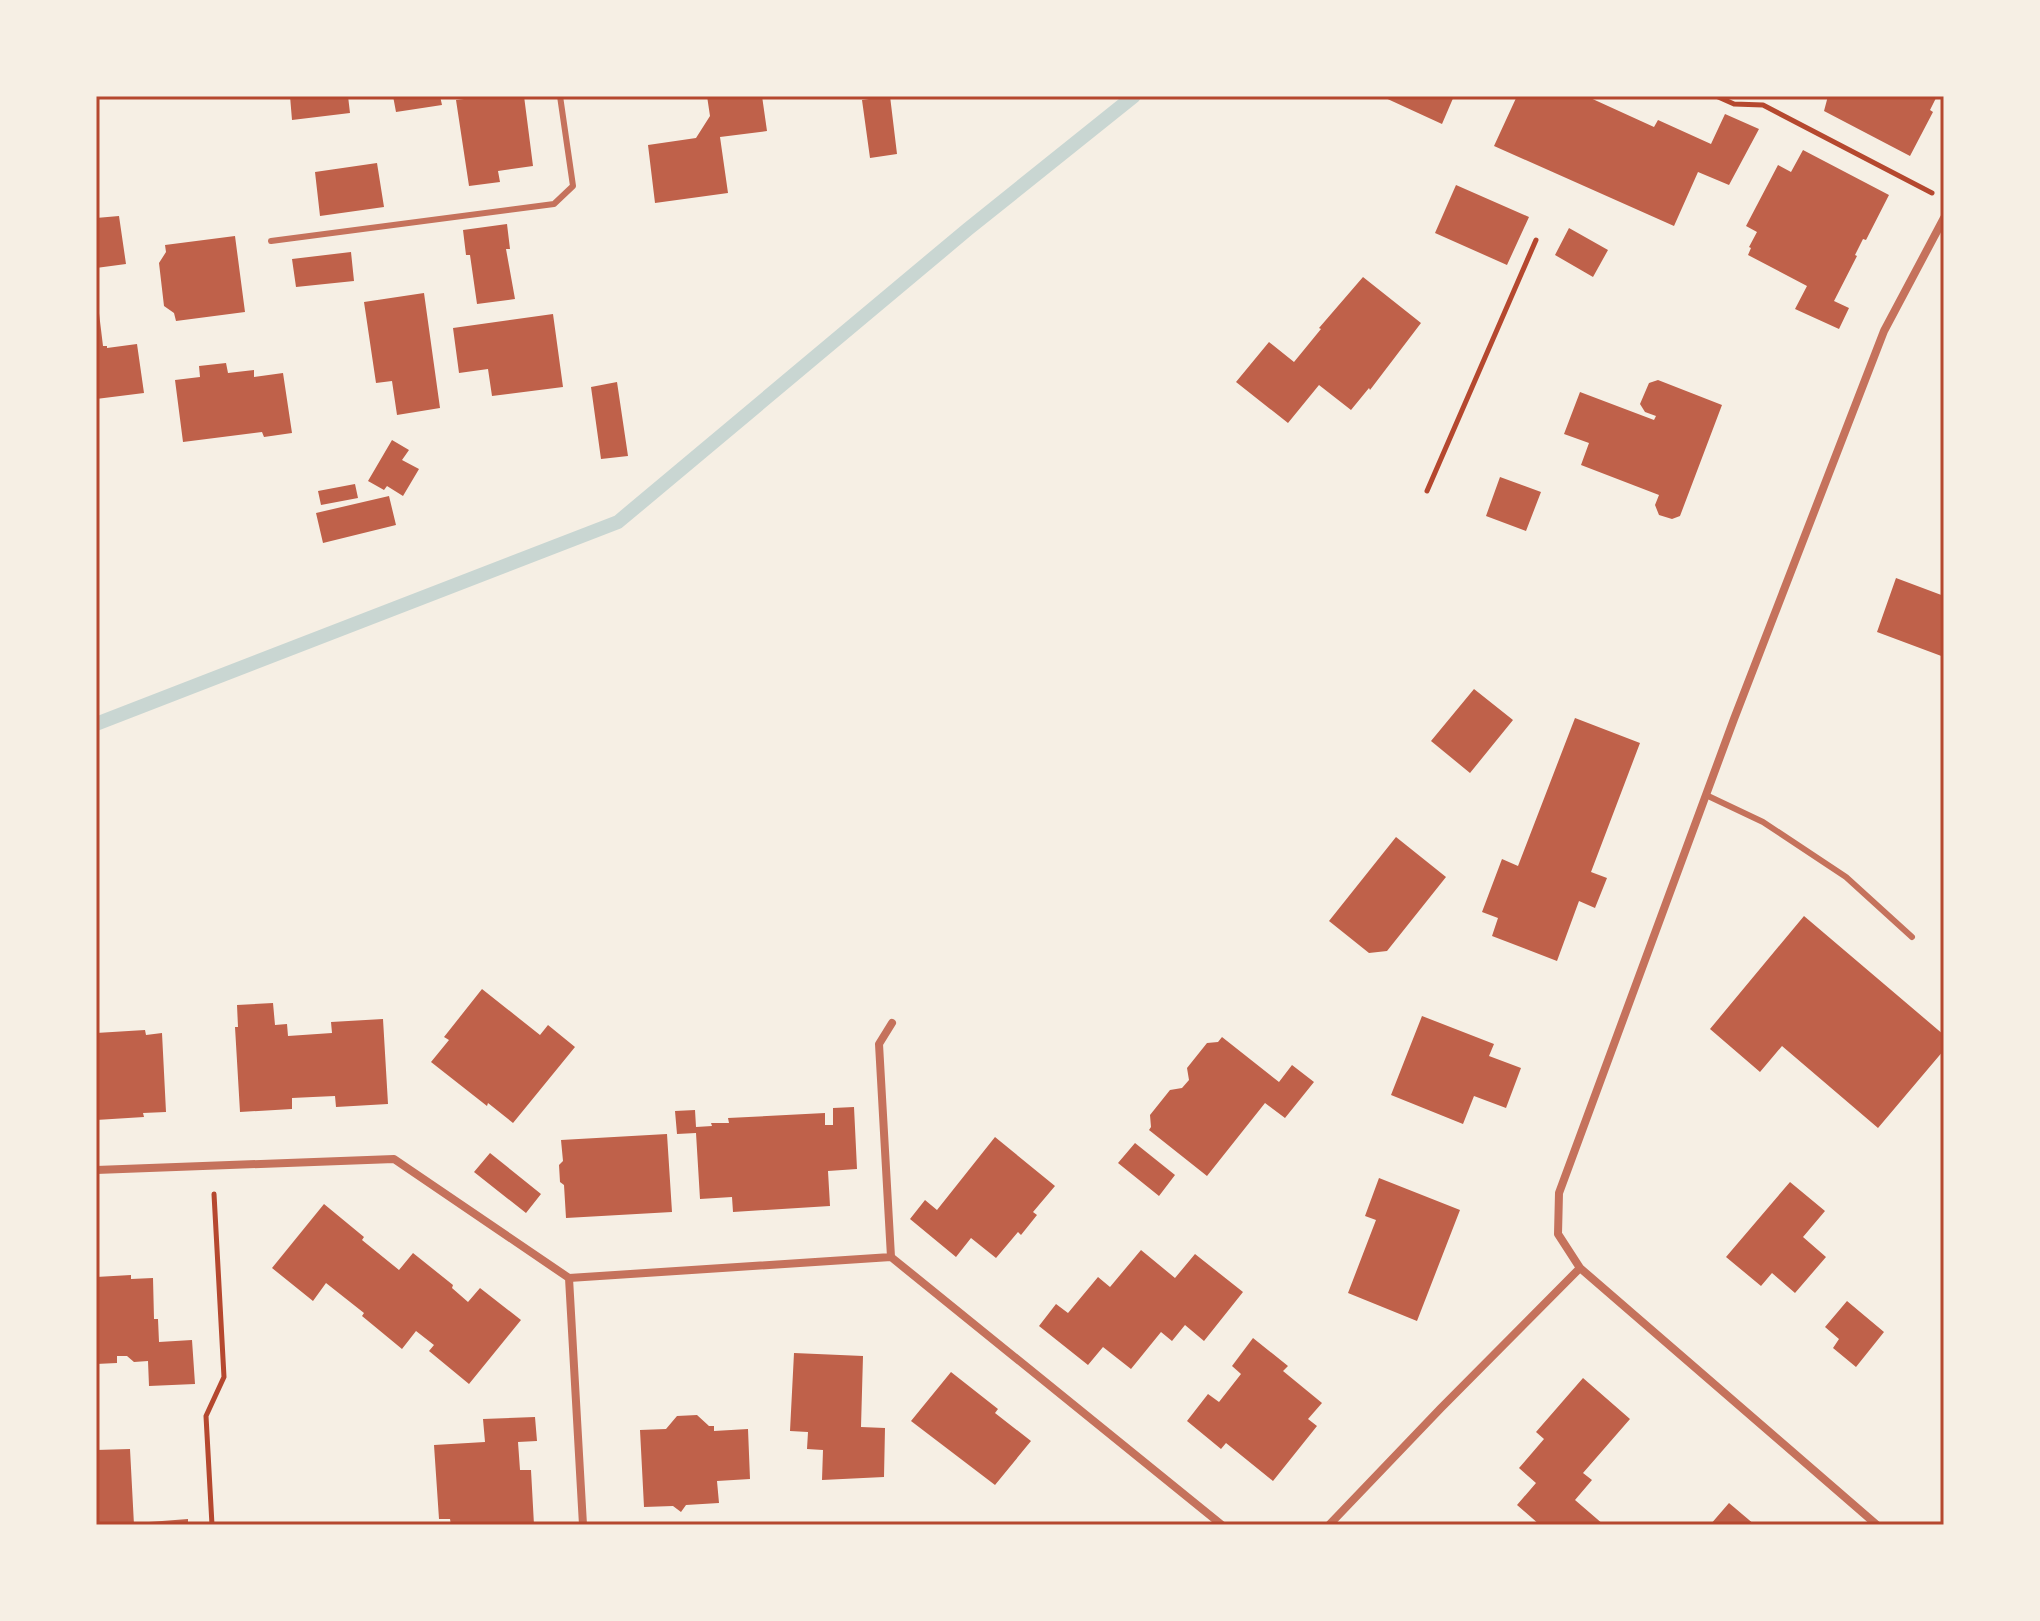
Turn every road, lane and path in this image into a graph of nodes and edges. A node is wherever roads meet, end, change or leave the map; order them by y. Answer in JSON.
{"nodes":[{"id":1,"x":560,"y":96,"type":"edge"},
{"id":2,"x":1716,"y":96,"type":"edge"},
{"id":3,"x":1944,"y":199,"type":"edge"},
{"id":4,"x":1944,"y":218,"type":"edge"},
{"id":5,"x":1536,"y":240,"type":"dead end"},
{"id":6,"x":271,"y":241,"type":"dead end"},
{"id":7,"x":1427,"y":491,"type":"dead end"},
{"id":8,"x":1706,"y":795,"type":"junction"},
{"id":9,"x":1912,"y":937,"type":"dead end"},
{"id":10,"x":892,"y":1023,"type":"dead end"},
{"id":11,"x":212,"y":1165,"type":"junction"},
{"id":12,"x":96,"y":1170,"type":"edge"},
{"id":13,"x":891,"y":1257,"type":"junction"},
{"id":14,"x":1580,"y":1268,"type":"junction"},
{"id":15,"x":569,"y":1278,"type":"junction"},
{"id":16,"x":212,"y":1525,"type":"edge"},
{"id":17,"x":583,"y":1525,"type":"edge"},
{"id":18,"x":1222,"y":1525,"type":"edge"},
{"id":19,"x":1329,"y":1525,"type":"edge"},
{"id":20,"x":1877,"y":1525,"type":"edge"}],
"edges":[{"from":1,"to":6,"type":"lane"},
{"from":2,"to":3,"type":"path"},
{"from":4,"to":8,"type":"street"},
{"from":5,"to":7,"type":"path"},
{"from":8,"to":9,"type":"lane"},
{"from":8,"to":14,"type":"street"},
{"from":10,"to":13,"type":"street"},
{"from":11,"to":12,"type":"street"},
{"from":11,"to":15,"type":"street"},
{"from":11,"to":16,"type":"path"},
{"from":13,"to":15,"type":"street"},
{"from":13,"to":18,"type":"street"},
{"from":14,"to":19,"type":"street"},
{"from":14,"to":20,"type":"street"},
{"from":15,"to":17,"type":"street"}]}
